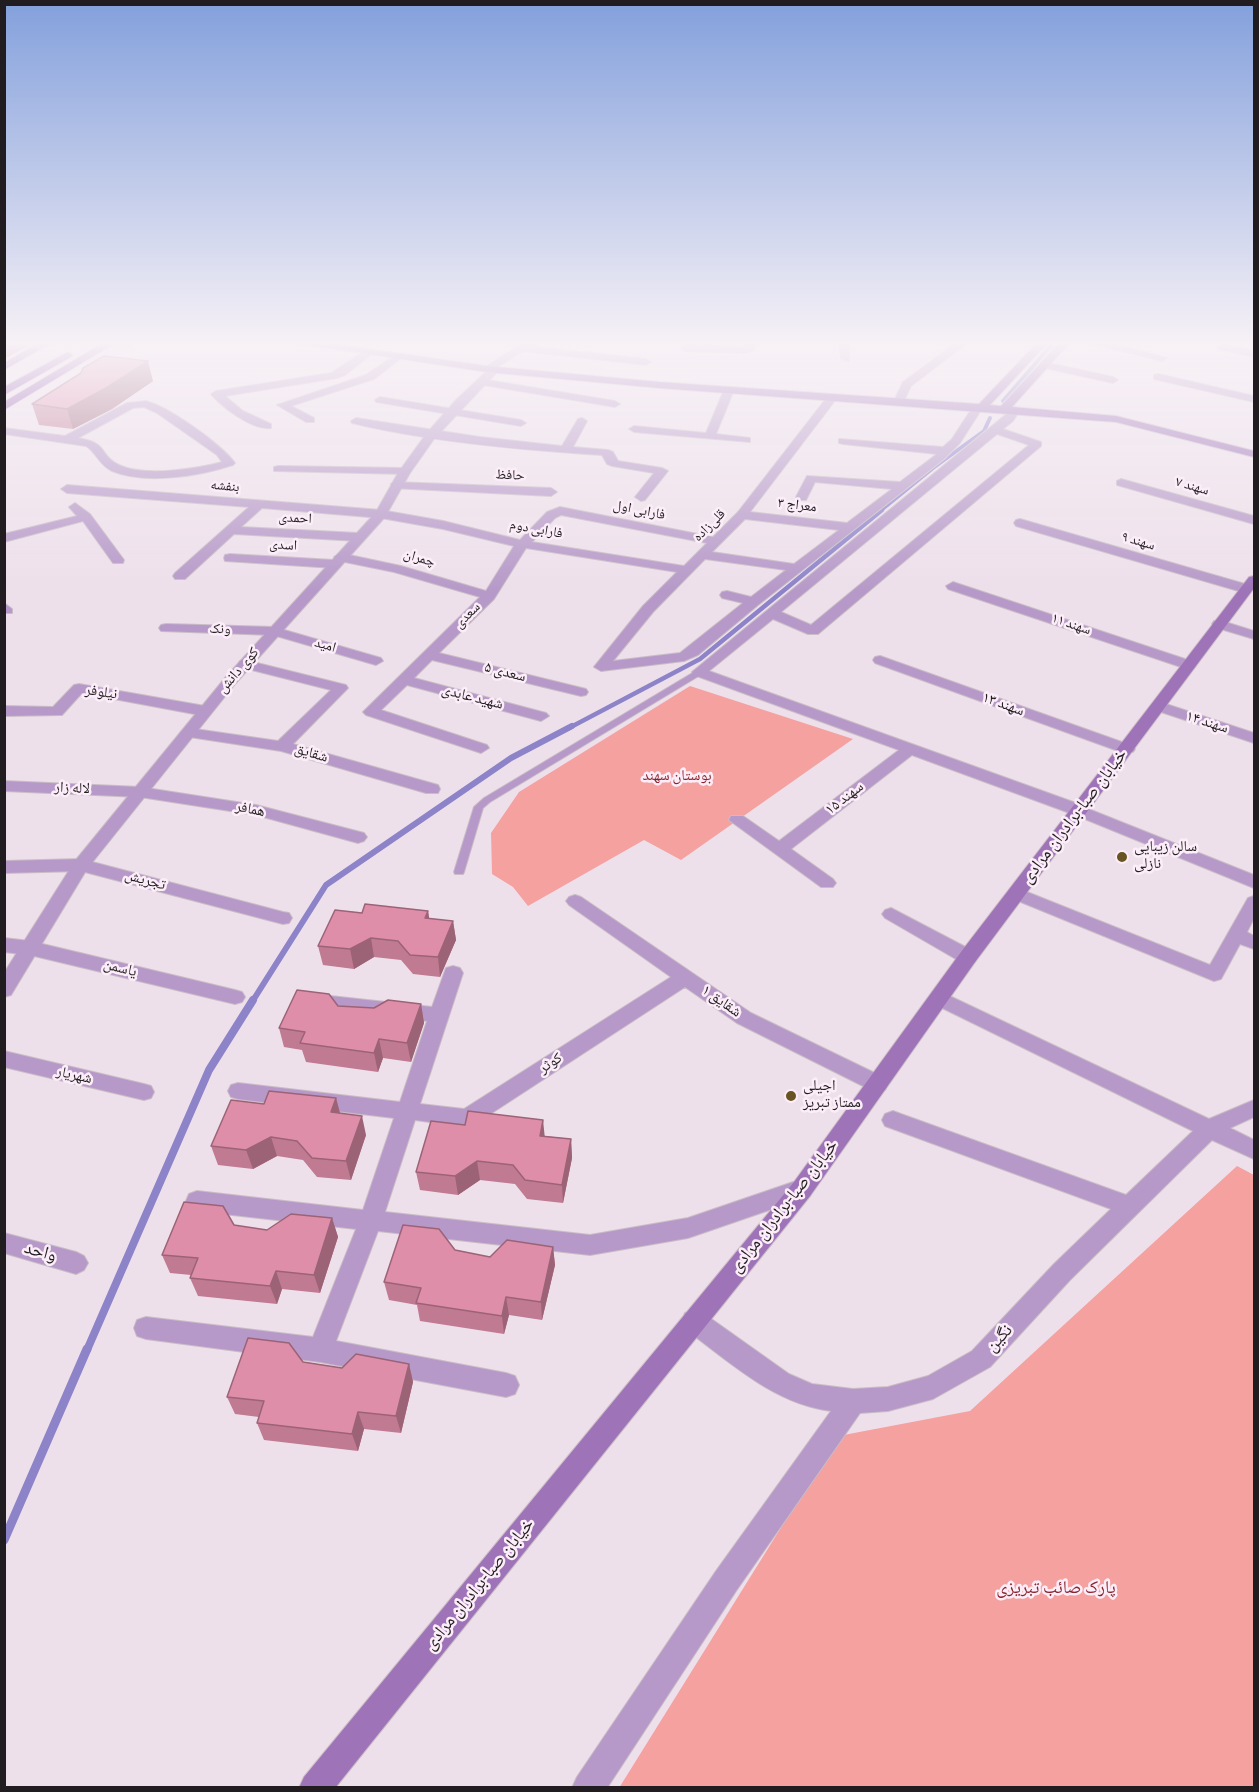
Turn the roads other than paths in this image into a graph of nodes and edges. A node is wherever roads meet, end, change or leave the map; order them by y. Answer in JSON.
{"nodes":[{"id":1,"x":27,"y":424,"type":"edge"},
{"id":2,"x":97,"y":424,"type":"edge"},
{"id":3,"x":179,"y":424,"type":"edge"},
{"id":4,"x":262,"y":424,"type":"edge"},
{"id":5,"x":366,"y":424,"type":"edge"},
{"id":6,"x":440,"y":424,"type":"edge"},
{"id":7,"x":580,"y":424,"type":"edge"},
{"id":8,"x":715,"y":424,"type":"edge"},
{"id":9,"x":812,"y":424,"type":"edge"},
{"id":10,"x":968,"y":424,"type":"edge"},
{"id":11,"x":1003,"y":424,"type":"edge"},
{"id":12,"x":1134,"y":424,"type":"edge"},
{"id":13,"x":267,"y":426,"type":"dead end"},
{"id":14,"x":634,"y":429,"type":"dead end"},
{"id":15,"x":994,"y":430,"type":"junction"},
{"id":16,"x":8,"y":434,"type":"edge"},
{"id":17,"x":431,"y":434,"type":"junction"},
{"id":18,"x":710,"y":436,"type":"junction"},
{"id":19,"x":68,"y":440,"type":"junction"},
{"id":20,"x":746,"y":440,"type":"dead end"},
{"id":21,"x":843,"y":441,"type":"dead end"},
{"id":22,"x":565,"y":450,"type":"junction"},
{"id":23,"x":946,"y":451,"type":"junction"},
{"id":24,"x":1254,"y":454,"type":"edge"},
{"id":25,"x":278,"y":469,"type":"dead end"},
{"id":26,"x":404,"y":471,"type":"junction"},
{"id":27,"x":1121,"y":483,"type":"dead end"},
{"id":28,"x":395,"y":486,"type":"junction"},
{"id":29,"x":903,"y":486,"type":"junction"},
{"id":30,"x":67,"y":489,"type":"dead end"},
{"id":31,"x":551,"y":492,"type":"dead end"},
{"id":32,"x":641,"y":497,"type":"dead end"},
{"id":33,"x":802,"y":497,"type":"dead end"},
{"id":34,"x":258,"y":504,"type":"junction"},
{"id":35,"x":75,"y":507,"type":"dead end"},
{"id":36,"x":556,"y":513,"type":"joint"},
{"id":37,"x":381,"y":514,"type":"junction"},
{"id":38,"x":742,"y":515,"type":"junction"},
{"id":39,"x":86,"y":517,"type":"junction"},
{"id":40,"x":1254,"y":520,"type":"edge"},
{"id":41,"x":1020,"y":523,"type":"dead end"},
{"id":42,"x":849,"y":527,"type":"junction"},
{"id":43,"x":230,"y":530,"type":"junction"},
{"id":44,"x":358,"y":537,"type":"junction"},
{"id":45,"x":4,"y":538,"type":"edge"},
{"id":46,"x":716,"y":541,"type":"junction"},
{"id":47,"x":523,"y":544,"type":"junction"},
{"id":48,"x":702,"y":555,"type":"junction"},
{"id":49,"x":230,"y":558,"type":"dead end"},
{"id":50,"x":118,"y":560,"type":"dead end"},
{"id":51,"x":337,"y":561,"type":"junction"},
{"id":52,"x":797,"y":568,"type":"junction"},
{"id":53,"x":687,"y":570,"type":"junction"},
{"id":54,"x":180,"y":576,"type":"dead end"},
{"id":55,"x":1251,"y":584,"type":"edge"},
{"id":56,"x":953,"y":586,"type":"dead end"},
{"id":57,"x":727,"y":595,"type":"dead end"},
{"id":58,"x":489,"y":596,"type":"junction"},
{"id":59,"x":753,"y":602,"type":"junction"},
{"id":60,"x":771,"y":613,"type":"junction"},
{"id":61,"x":1219,"y":624,"type":"junction"},
{"id":62,"x":166,"y":628,"type":"dead end"},
{"id":63,"x":274,"y":631,"type":"junction"},
{"id":64,"x":1254,"y":635,"type":"edge"},
{"id":65,"x":429,"y":655,"type":"junction"},
{"id":66,"x":880,"y":660,"type":"dead end"},
{"id":67,"x":376,"y":661,"type":"dead end"},
{"id":68,"x":245,"y":664,"type":"junction"},
{"id":69,"x":1189,"y":665,"type":"junction"},
{"id":70,"x":699,"y":672,"type":"junction"},
{"id":71,"x":404,"y":680,"type":"junction"},
{"id":72,"x":581,"y":692,"type":"dead end"},
{"id":73,"x":1160,"y":707,"type":"junction"},
{"id":74,"x":4,"y":711,"type":"edge"},
{"id":75,"x":205,"y":711,"type":"junction"},
{"id":76,"x":541,"y":716,"type":"dead end"},
{"id":77,"x":188,"y":733,"type":"junction"},
{"id":78,"x":1254,"y":738,"type":"edge"},
{"id":79,"x":282,"y":746,"type":"junction"},
{"id":80,"x":481,"y":748,"type":"dead end"},
{"id":81,"x":910,"y":749,"type":"junction"},
{"id":82,"x":1127,"y":749,"type":"junction"},
{"id":83,"x":4,"y":786,"type":"edge"},
{"id":84,"x":432,"y":789,"type":"dead end"},
{"id":85,"x":140,"y":792,"type":"junction"},
{"id":86,"x":1081,"y":811,"type":"junction"},
{"id":87,"x":736,"y":820,"type":"dead end"},
{"id":88,"x":358,"y":837,"type":"dead end"},
{"id":89,"x":780,"y":849,"type":"junction"},
{"id":90,"x":81,"y":865,"type":"junction"},
{"id":91,"x":4,"y":867,"type":"edge"},
{"id":92,"x":459,"y":872,"type":"dead end"},
{"id":93,"x":1254,"y":882,"type":"edge"},
{"id":94,"x":827,"y":883,"type":"dead end"},
{"id":95,"x":1017,"y":894,"type":"junction"},
{"id":96,"x":574,"y":901,"type":"dead end"},
{"id":97,"x":1254,"y":902,"type":"edge"},
{"id":98,"x":891,"y":914,"type":"dead end"},
{"id":99,"x":283,"y":918,"type":"dead end"},
{"id":100,"x":1236,"y":935,"type":"junction"},
{"id":101,"x":1254,"y":943,"type":"edge"},
{"id":102,"x":4,"y":945,"type":"edge"},
{"id":103,"x":30,"y":948,"type":"junction"},
{"id":104,"x":968,"y":957,"type":"junction"},
{"id":105,"x":453,"y":973,"type":"dead end"},
{"id":106,"x":685,"y":977,"type":"junction"},
{"id":107,"x":4,"y":990,"type":"edge"},
{"id":108,"x":235,"y":997,"type":"dead end"},
{"id":109,"x":939,"y":998,"type":"junction"},
{"id":110,"x":300,"y":1000,"type":"edge"},
{"id":111,"x":439,"y":1015,"type":"junction"},
{"id":112,"x":4,"y":1059,"type":"edge"},
{"id":113,"x":878,"y":1084,"type":"junction"},
{"id":114,"x":238,"y":1091,"type":"dead end"},
{"id":115,"x":144,"y":1092,"type":"dead end"},
{"id":116,"x":1254,"y":1108,"type":"edge"},
{"id":117,"x":407,"y":1110,"type":"junction"},
{"id":118,"x":893,"y":1120,"type":"dead end"},
{"id":119,"x":1210,"y":1128,"type":"junction"},
{"id":120,"x":1254,"y":1150,"type":"edge"},
{"id":121,"x":802,"y":1189,"type":"junction"},
{"id":122,"x":197,"y":1201,"type":"edge"},
{"id":123,"x":1130,"y":1206,"type":"junction"},
{"id":124,"x":371,"y":1220,"type":"junction"},
{"id":125,"x":4,"y":1243,"type":"edge"},
{"id":126,"x":76,"y":1263,"type":"dead end"},
{"id":127,"x":694,"y":1321,"type":"junction"},
{"id":128,"x":146,"y":1328,"type":"dead end"},
{"id":129,"x":320,"y":1350,"type":"junction"},
{"id":130,"x":506,"y":1385,"type":"dead end"},
{"id":131,"x":854,"y":1401,"type":"junction"},
{"id":132,"x":315,"y":1788,"type":"edge"},
{"id":133,"x":588,"y":1788,"type":"edge"}],
"edges":[{"from":1,"to":16,"type":"street"},
{"from":2,"to":19,"type":"street"},
{"from":3,"to":19,"type":"street"},
{"from":4,"to":13,"type":"street"},
{"from":5,"to":17,"type":"street"},
{"from":6,"to":17,"type":"street","name":"کوی دانش"},
{"from":7,"to":22,"type":"street"},
{"from":8,"to":18,"type":"street"},
{"from":9,"to":38,"type":"street","name":"قلی‌زاده"},
{"from":10,"to":23,"type":"street"},
{"from":11,"to":15,"type":"street"},
{"from":12,"to":24,"type":"main road"},
{"from":14,"to":18,"type":"street"},
{"from":15,"to":60,"type":"street"},
{"from":15,"to":60,"type":"street"},
{"from":16,"to":19,"type":"street"},
{"from":17,"to":22,"type":"street"},
{"from":17,"to":26,"type":"street","name":"کوی دانش"},
{"from":18,"to":20,"type":"street"},
{"from":21,"to":23,"type":"street"},
{"from":22,"to":32,"type":"street"},
{"from":23,"to":29,"type":"street"},
{"from":25,"to":26,"type":"street"},
{"from":26,"to":28,"type":"street","name":"کوی دانش"},
{"from":27,"to":40,"type":"street","name":"سهند ۷"},
{"from":28,"to":31,"type":"street","name":"حافظ"},
{"from":28,"to":37,"type":"street","name":"کوی دانش"},
{"from":29,"to":33,"type":"street"},
{"from":29,"to":42,"type":"street"},
{"from":30,"to":34,"type":"street","name":"بنفشه"},
{"from":34,"to":37,"type":"street","name":"بنفشه"},
{"from":34,"to":43,"type":"street"},
{"from":35,"to":39,"type":"street"},
{"from":36,"to":46,"type":"street","name":"فارابی اول"},
{"from":36,"to":47,"type":"street","name":"سعدی"},
{"from":37,"to":44,"type":"street","name":"کوی دانش"},
{"from":37,"to":47,"type":"street","name":"فارابی دوم"},
{"from":38,"to":42,"type":"street","name":"معراج ۳"},
{"from":38,"to":46,"type":"street","name":"قلی‌زاده"},
{"from":39,"to":45,"type":"street"},
{"from":39,"to":50,"type":"street"},
{"from":41,"to":55,"type":"street","name":"سهند ۹"},
{"from":42,"to":52,"type":"street"},
{"from":43,"to":44,"type":"street","name":"احمدی"},
{"from":43,"to":54,"type":"street"},
{"from":44,"to":51,"type":"street","name":"کوی دانش"},
{"from":46,"to":48,"type":"street","name":"قلی‌زاده"},
{"from":47,"to":53,"type":"street","name":"فارابی دوم"},
{"from":47,"to":58,"type":"street","name":"سعدی"},
{"from":48,"to":52,"type":"street"},
{"from":48,"to":53,"type":"street","name":"قلی‌زاده"},
{"from":49,"to":51,"type":"street","name":"اسدی"},
{"from":51,"to":58,"type":"street","name":"چمران"},
{"from":51,"to":63,"type":"street","name":"کوی دانش"},
{"from":52,"to":59,"type":"street"},
{"from":53,"to":59,"type":"street","name":"قلی‌زاده"},
{"from":55,"to":61,"type":"main road","name":"خیابان صبا-برادران مرادی"},
{"from":56,"to":69,"type":"street","name":"سهند ۱۱"},
{"from":57,"to":59,"type":"street"},
{"from":58,"to":65,"type":"street","name":"سعدی"},
{"from":60,"to":70,"type":"street"},
{"from":61,"to":64,"type":"street"},
{"from":61,"to":69,"type":"main road","name":"خیابان صبا-برادران مرادی"},
{"from":62,"to":63,"type":"street","name":"ونک"},
{"from":63,"to":67,"type":"street","name":"امید"},
{"from":63,"to":68,"type":"street","name":"کوی دانش"},
{"from":65,"to":71,"type":"street","name":"سعدی"},
{"from":65,"to":72,"type":"street","name":"سعدی ۵"},
{"from":66,"to":82,"type":"street","name":"سهند ۱۳"},
{"from":68,"to":75,"type":"street","name":"کوی دانش"},
{"from":68,"to":79,"type":"street"},
{"from":69,"to":73,"type":"main road","name":"خیابان صبا-برادران مرادی"},
{"from":70,"to":81,"type":"street"},
{"from":70,"to":92,"type":"lane"},
{"from":71,"to":76,"type":"street","name":"شهید عابدی"},
{"from":71,"to":80,"type":"street","name":"سعدی"},
{"from":73,"to":78,"type":"street","name":"سهند ۱۴"},
{"from":73,"to":82,"type":"main road","name":"خیابان صبا-برادران مرادی"},
{"from":74,"to":75,"type":"street","name":"نیلوفر"},
{"from":75,"to":77,"type":"street","name":"کوی دانش"},
{"from":77,"to":79,"type":"street","name":"شقایق"},
{"from":77,"to":85,"type":"street","name":"کوی دانش"},
{"from":79,"to":84,"type":"street","name":"شقایق"},
{"from":81,"to":86,"type":"street"},
{"from":81,"to":89,"type":"street","name":"سهند ۱۵"},
{"from":82,"to":86,"type":"main road","name":"خیابان صبا-برادران مرادی"},
{"from":83,"to":85,"type":"street","name":"لاله زار"},
{"from":85,"to":88,"type":"street","name":"همافر"},
{"from":85,"to":90,"type":"street","name":"کوی دانش"},
{"from":86,"to":93,"type":"street"},
{"from":86,"to":95,"type":"main road","name":"خیابان صبا-برادران مرادی"},
{"from":87,"to":89,"type":"street"},
{"from":89,"to":94,"type":"street"},
{"from":90,"to":91,"type":"street","name":"تجریش"},
{"from":90,"to":99,"type":"street","name":"تجریش"},
{"from":90,"to":103,"type":"street","name":"کوی دانش"},
{"from":95,"to":100,"type":"street"},
{"from":95,"to":104,"type":"main road","name":"خیابان صبا-برادران مرادی"},
{"from":96,"to":106,"type":"street","name":"شقایق ۱"},
{"from":97,"to":100,"type":"street"},
{"from":98,"to":104,"type":"street"},
{"from":100,"to":101,"type":"street"},
{"from":102,"to":103,"type":"street","name":"یاسمن"},
{"from":103,"to":107,"type":"street","name":"کوی دانش"},
{"from":103,"to":108,"type":"street","name":"یاسمن"},
{"from":104,"to":109,"type":"main road","name":"خیابان صبا-برادران مرادی"},
{"from":105,"to":111,"type":"street"},
{"from":106,"to":113,"type":"street","name":"شقایق ۱"},
{"from":106,"to":117,"type":"street","name":"کوثر"},
{"from":109,"to":113,"type":"main road","name":"خیابان صبا-برادران مرادی"},
{"from":109,"to":119,"type":"street"},
{"from":110,"to":111,"type":"street"},
{"from":111,"to":117,"type":"street"},
{"from":112,"to":115,"type":"street","name":"شهریار"},
{"from":113,"to":121,"type":"main road","name":"خیابان صبا-برادران مرادی"},
{"from":114,"to":117,"type":"street","name":"کوثر"},
{"from":116,"to":119,"type":"street","name":"نگین"},
{"from":117,"to":124,"type":"street"},
{"from":118,"to":123,"type":"street"},
{"from":119,"to":120,"type":"street"},
{"from":119,"to":123,"type":"street","name":"نگین"},
{"from":121,"to":124,"type":"street"},
{"from":121,"to":127,"type":"main road","name":"خیابان صبا-برادران مرادی"},
{"from":122,"to":124,"type":"street"},
{"from":123,"to":131,"type":"street","name":"نگین"},
{"from":124,"to":129,"type":"street"},
{"from":125,"to":126,"type":"street","name":"واحد"},
{"from":127,"to":131,"type":"street","name":"نگین"},
{"from":127,"to":132,"type":"main road","name":"خیابان صبا-برادران مرادی"},
{"from":128,"to":129,"type":"street"},
{"from":129,"to":130,"type":"street"},
{"from":131,"to":133,"type":"street"}]}
